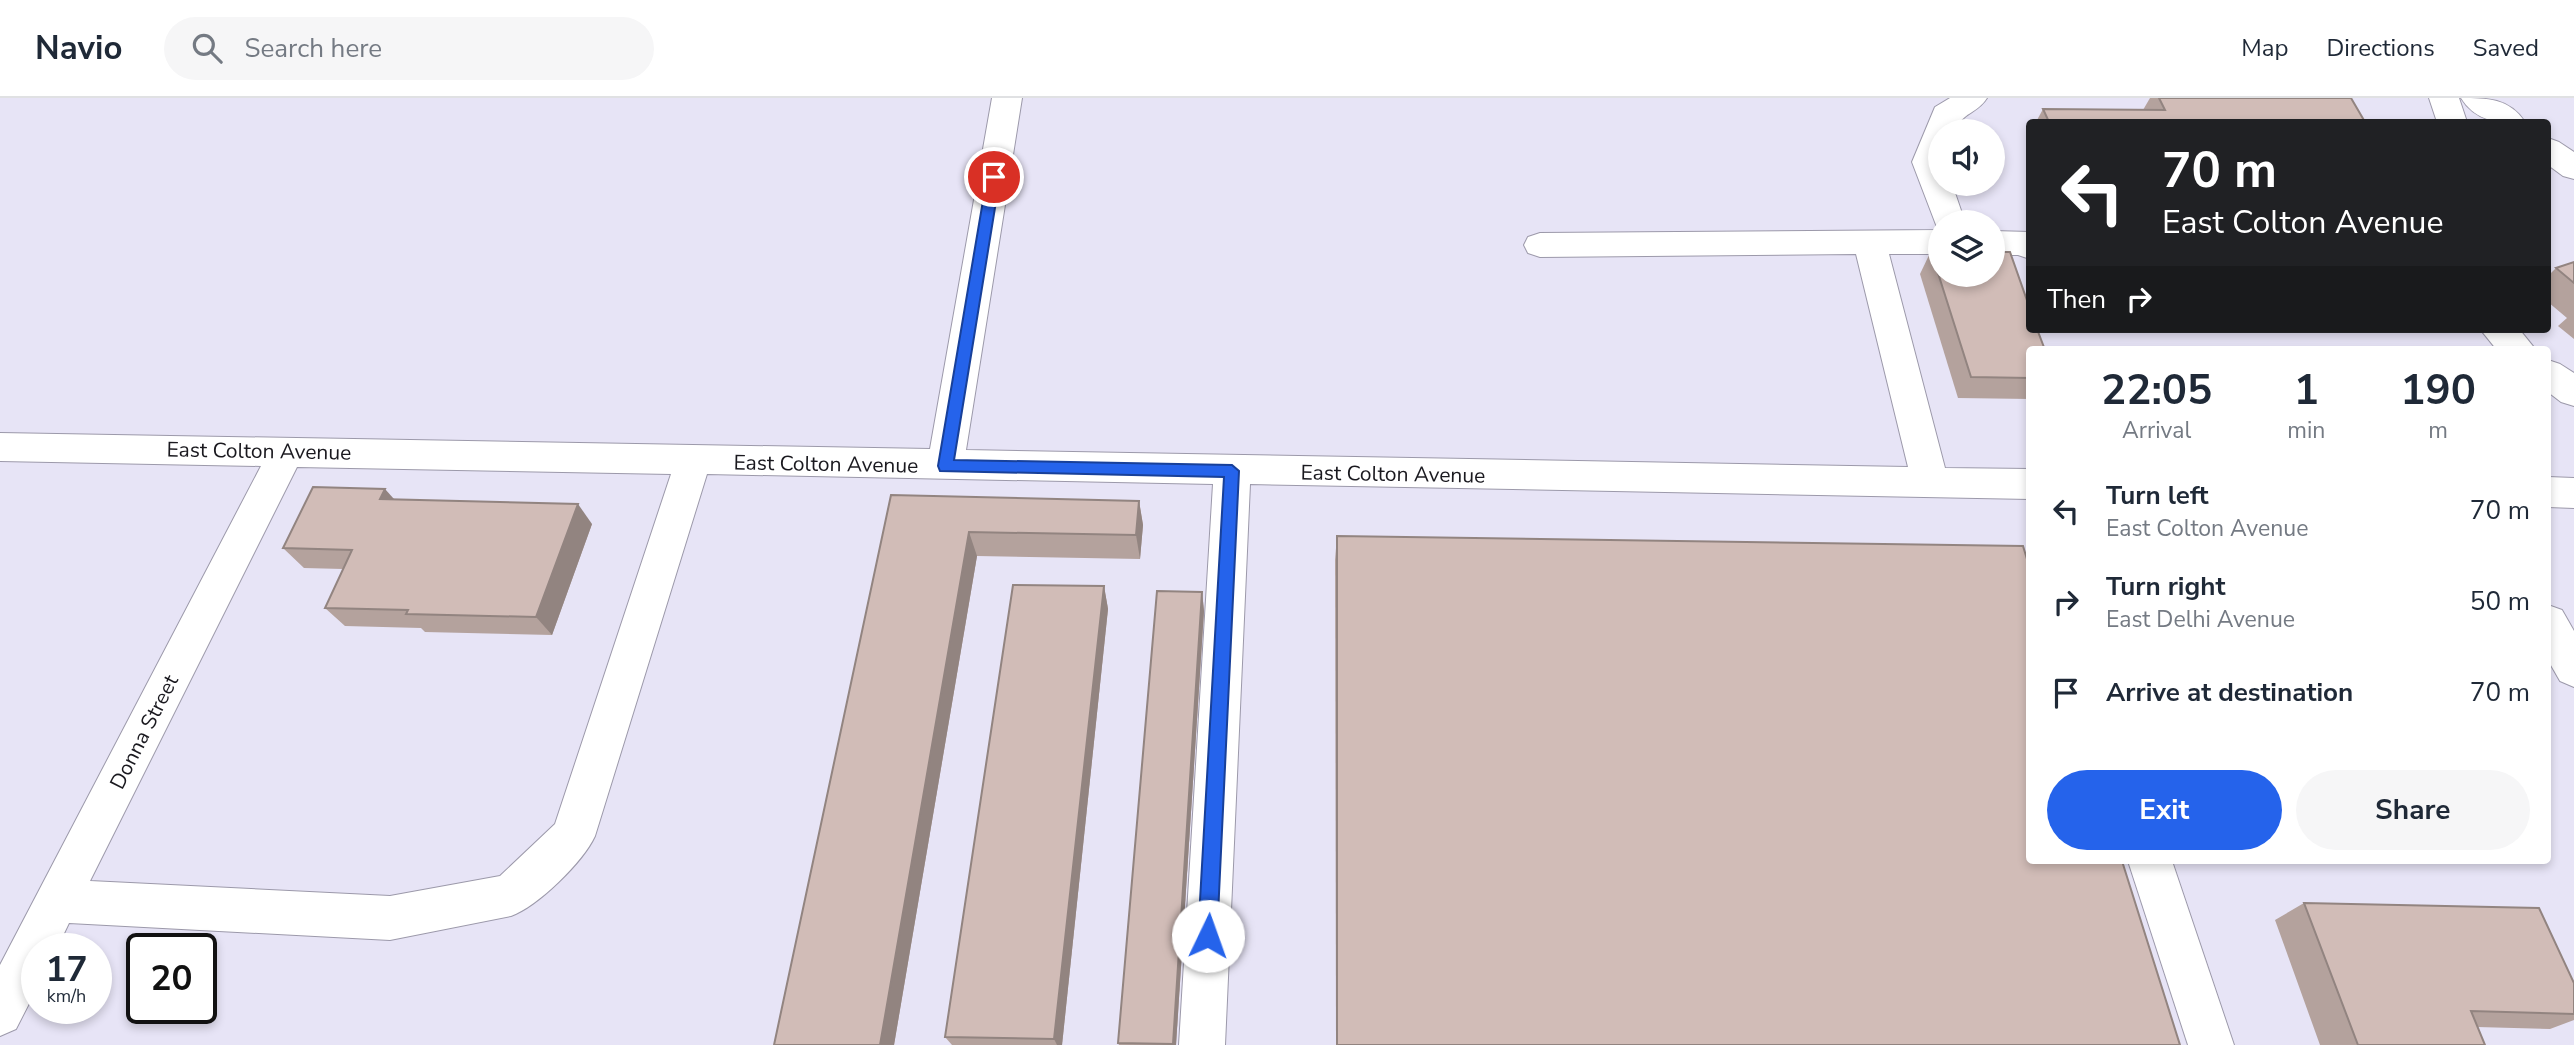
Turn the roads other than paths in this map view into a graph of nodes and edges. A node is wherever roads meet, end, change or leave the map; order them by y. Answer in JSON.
{"nodes":[{"id":1,"x":1007,"y":98,"type":"edge"},
{"id":2,"x":1972,"y":98,"type":"edge"},
{"id":3,"x":2444,"y":98,"type":"edge"},
{"id":4,"x":2476,"y":98,"type":"edge"},
{"id":5,"x":2451,"y":119,"type":"edge"},
{"id":6,"x":2506,"y":119,"type":"edge"},
{"id":7,"x":2551,"y":151,"type":"edge"},
{"id":8,"x":2574,"y":168,"type":"edge"},
{"id":9,"x":1944,"y":210,"type":"edge"},
{"id":10,"x":1870,"y":242,"type":"junction"},
{"id":11,"x":1928,"y":242,"type":"edge"},
{"id":12,"x":2005,"y":243,"type":"edge"},
{"id":13,"x":2026,"y":243,"type":"edge"},
{"id":14,"x":1540,"y":244,"type":"dead end"},
{"id":15,"x":2501,"y":333,"type":"edge"},
{"id":16,"x":2515,"y":346,"type":"edge"},
{"id":17,"x":2551,"y":375,"type":"edge"},
{"id":18,"x":2574,"y":392,"type":"edge"},
{"id":19,"x":0,"y":447,"type":"edge"},
{"id":20,"x":287,"y":451,"type":"junction"},
{"id":21,"x":693,"y":461,"type":"junction"},
{"id":22,"x":945,"y":466,"type":"junction"},
{"id":23,"x":1232,"y":471,"type":"junction"},
{"id":24,"x":1930,"y":482,"type":"junction"},
{"id":25,"x":2026,"y":490,"type":"edge"},
{"id":26,"x":2551,"y":492,"type":"edge"},
{"id":27,"x":2574,"y":493,"type":"edge"},
{"id":28,"x":2551,"y":628,"type":"edge"},
{"id":29,"x":2574,"y":670,"type":"edge"},
{"id":30,"x":2151,"y":864,"type":"edge"},
{"id":31,"x":57,"y":901,"type":"junction"},
{"id":32,"x":0,"y":1013,"type":"edge"},
{"id":33,"x":1202,"y":1045,"type":"edge"},
{"id":34,"x":2211,"y":1045,"type":"edge"}],
"edges":[{"from":1,"to":22,"type":"street"},
{"from":2,"to":9,"type":"street"},
{"from":3,"to":5,"type":"street"},
{"from":4,"to":6,"type":"street"},
{"from":7,"to":8,"type":"street"},
{"from":10,"to":11,"type":"street"},
{"from":10,"to":14,"type":"street"},
{"from":10,"to":24,"type":"street"},
{"from":12,"to":13,"type":"street"},
{"from":15,"to":16,"type":"street"},
{"from":17,"to":18,"type":"street"},
{"from":19,"to":20,"type":"street","name":"East Colton Avenue"},
{"from":20,"to":21,"type":"street","name":"East Colton Avenue"},
{"from":20,"to":31,"type":"street","name":"Donna Street"},
{"from":21,"to":22,"type":"street","name":"East Colton Avenue"},
{"from":21,"to":31,"type":"street"},
{"from":22,"to":23,"type":"street","name":"East Colton Avenue"},
{"from":23,"to":24,"type":"street","name":"East Colton Avenue"},
{"from":23,"to":33,"type":"street"},
{"from":24,"to":25,"type":"street","name":"East Colton Avenue"},
{"from":26,"to":27,"type":"street"},
{"from":28,"to":29,"type":"street"},
{"from":30,"to":34,"type":"street"},
{"from":31,"to":32,"type":"street","name":"Donna Street"}]}
